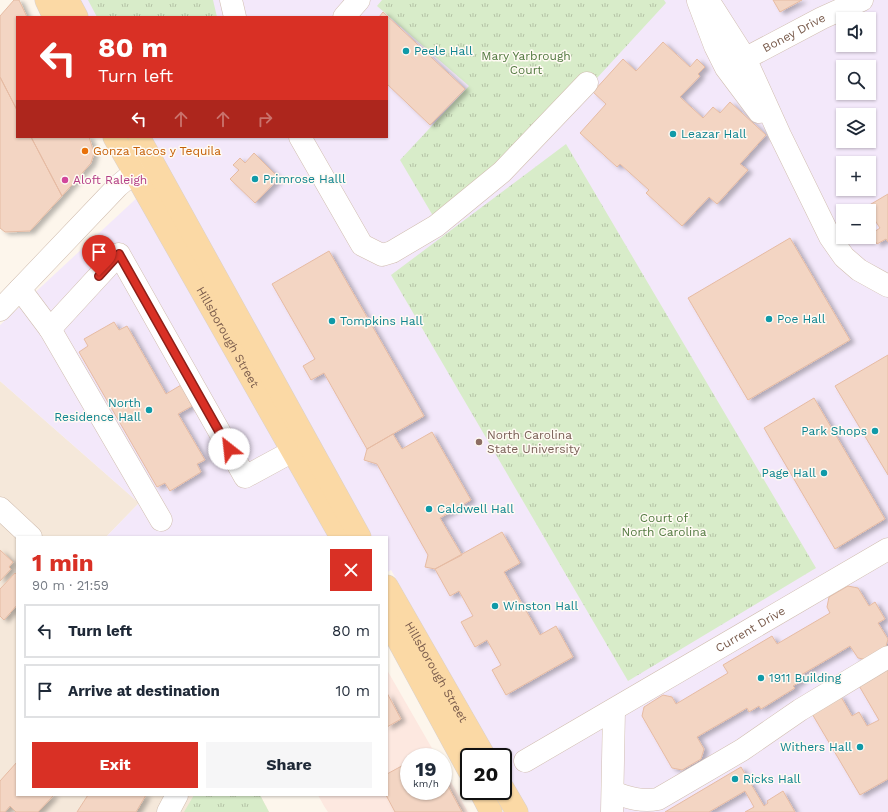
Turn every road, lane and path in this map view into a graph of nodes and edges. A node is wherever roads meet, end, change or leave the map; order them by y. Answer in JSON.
{"nodes":[{"id":1,"x":46,"y":0,"type":"edge"},
{"id":2,"x":68,"y":0,"type":"edge"},
{"id":3,"x":231,"y":0,"type":"edge"},
{"id":4,"x":359,"y":0,"type":"edge"},
{"id":5,"x":698,"y":0,"type":"edge"},
{"id":6,"x":708,"y":0,"type":"edge"},
{"id":7,"x":862,"y":0,"type":"edge"},
{"id":8,"x":54,"y":16,"type":"edge"},
{"id":9,"x":76,"y":16,"type":"edge"},
{"id":10,"x":236,"y":16,"type":"edge"},
{"id":11,"x":345,"y":16,"type":"edge"},
{"id":12,"x":735,"y":63,"type":"junction"},
{"id":13,"x":587,"y":83,"type":"dead end"},
{"id":14,"x":115,"y":138,"type":"edge"},
{"id":15,"x":139,"y":138,"type":"edge"},
{"id":16,"x":301,"y":138,"type":"edge"},
{"id":17,"x":150,"y":159,"type":"junction"},
{"id":18,"x":134,"y":173,"type":"junction"},
{"id":19,"x":888,"y":286,"type":"edge"},
{"id":20,"x":20,"y":289,"type":"junction"},
{"id":21,"x":0,"y":310,"type":"edge"},
{"id":22,"x":50,"y":329,"type":"junction"},
{"id":23,"x":293,"y":451,"type":"junction"},
{"id":24,"x":0,"y":508,"type":"edge"},
{"id":25,"x":161,"y":520,"type":"dead end"},
{"id":26,"x":30,"y":536,"type":"edge"},
{"id":27,"x":340,"y":536,"type":"edge"},
{"id":28,"x":359,"y":536,"type":"edge"},
{"id":29,"x":888,"y":549,"type":"edge"},
{"id":30,"x":388,"y":589,"type":"edge"},
{"id":31,"x":388,"y":622,"type":"edge"},
{"id":32,"x":888,"y":657,"type":"edge"},
{"id":33,"x":614,"y":710,"type":"junction"},
{"id":34,"x":480,"y":748,"type":"edge"},
{"id":35,"x":460,"y":754,"type":"edge"},
{"id":36,"x":525,"y":761,"type":"dead end"},
{"id":37,"x":176,"y":796,"type":"edge"},
{"id":38,"x":485,"y":800,"type":"edge"},
{"id":39,"x":510,"y":800,"type":"edge"},
{"id":40,"x":613,"y":802,"type":"edge"},
{"id":41,"x":168,"y":812,"type":"edge"},
{"id":42,"x":491,"y":812,"type":"edge"},
{"id":43,"x":517,"y":812,"type":"edge"}],
"edges":[{"from":1,"to":8,"type":"main road"},
{"from":2,"to":9,"type":"main road"},
{"from":3,"to":10,"type":"street"},
{"from":4,"to":11,"type":"street"},
{"from":5,"to":12,"type":"street"},
{"from":6,"to":12,"type":"street"},
{"from":7,"to":12,"type":"street","name":"Boney Drive"},
{"from":12,"to":19,"type":"street"},
{"from":13,"to":16,"type":"street"},
{"from":14,"to":18,"type":"main road","name":"Hillsborough Street"},
{"from":15,"to":17,"type":"main road","name":"Hillsborough Street"},
{"from":17,"to":18,"type":"street"},
{"from":17,"to":28,"type":"main road","name":"Hillsborough Street"},
{"from":18,"to":20,"type":"street"},
{"from":18,"to":23,"type":"main road","name":"Hillsborough Street"},
{"from":20,"to":21,"type":"street"},
{"from":20,"to":22,"type":"street"},
{"from":22,"to":23,"type":"street"},
{"from":22,"to":25,"type":"street"},
{"from":23,"to":27,"type":"main road","name":"Hillsborough Street"},
{"from":24,"to":26,"type":"street"},
{"from":29,"to":33,"type":"street","name":"Current Drive"},
{"from":30,"to":34,"type":"main road","name":"Hillsborough Street"},
{"from":31,"to":35,"type":"main road","name":"Hillsborough Street"},
{"from":32,"to":40,"type":"street"},
{"from":33,"to":36,"type":"street","name":"Current Drive"},
{"from":33,"to":40,"type":"street"},
{"from":37,"to":41,"type":"street"},
{"from":38,"to":42,"type":"main road"},
{"from":39,"to":43,"type":"main road"}]}
